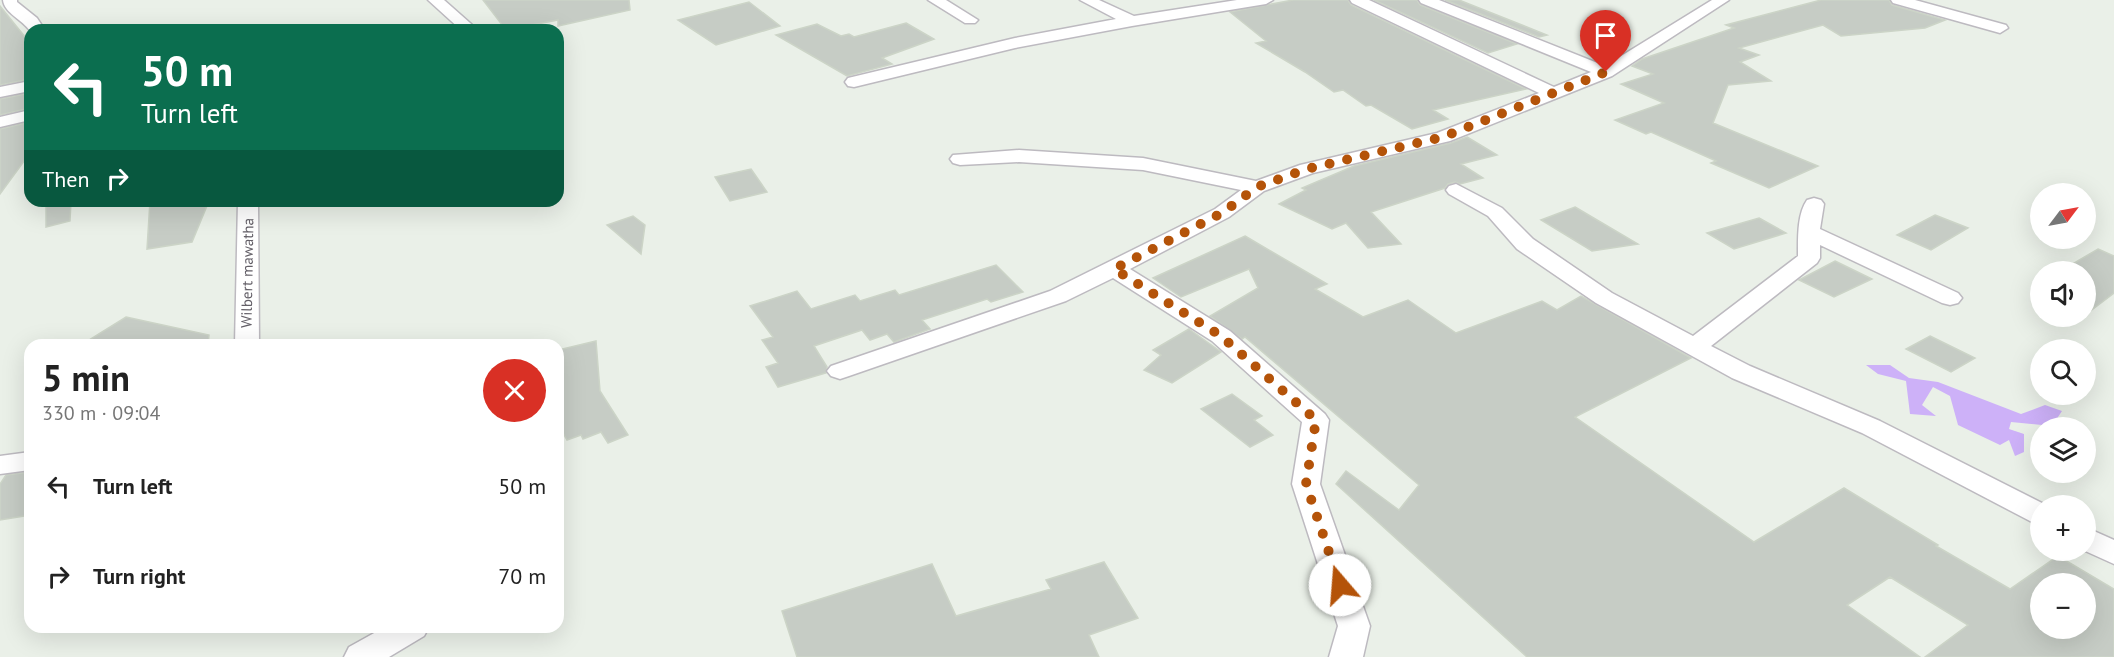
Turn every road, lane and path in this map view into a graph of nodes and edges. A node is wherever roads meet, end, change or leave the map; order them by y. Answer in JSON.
{"nodes":[{"id":1,"x":10,"y":0,"type":"edge"},
{"id":2,"x":435,"y":0,"type":"edge"},
{"id":3,"x":935,"y":0,"type":"edge"},
{"id":4,"x":1087,"y":0,"type":"edge"},
{"id":5,"x":1184,"y":0,"type":"edge"},
{"id":6,"x":1266,"y":0,"type":"edge"},
{"id":7,"x":1357,"y":0,"type":"edge"},
{"id":8,"x":1426,"y":0,"type":"edge"},
{"id":9,"x":1722,"y":0,"type":"edge"},
{"id":10,"x":1898,"y":0,"type":"edge"},
{"id":11,"x":1203,"y":9,"type":"junction"},
{"id":12,"x":970,"y":20,"type":"dead end"},
{"id":13,"x":1132,"y":21,"type":"junction"},
{"id":14,"x":34,"y":24,"type":"edge"},
{"id":15,"x":463,"y":24,"type":"edge"},
{"id":16,"x":2000,"y":28,"type":"dead end"},
{"id":17,"x":1606,"y":72,"type":"junction"},
{"id":18,"x":854,"y":82,"type":"dead end"},
{"id":19,"x":24,"y":87,"type":"edge"},
{"id":20,"x":0,"y":92,"type":"edge"},
{"id":21,"x":1554,"y":93,"type":"junction"},
{"id":22,"x":24,"y":117,"type":"edge"},
{"id":23,"x":0,"y":122,"type":"edge"},
{"id":24,"x":960,"y":159,"type":"dead end"},
{"id":25,"x":1257,"y":187,"type":"junction"},
{"id":26,"x":1456,"y":190,"type":"dead end"},
{"id":27,"x":1814,"y":204,"type":"dead end"},
{"id":28,"x":248,"y":207,"type":"edge"},
{"id":29,"x":1809,"y":232,"type":"junction"},
{"id":30,"x":1114,"y":269,"type":"junction"},
{"id":31,"x":1950,"y":298,"type":"dead end"},
{"id":32,"x":247,"y":339,"type":"edge"},
{"id":33,"x":1695,"y":347,"type":"junction"},
{"id":34,"x":840,"y":371,"type":"dead end"},
{"id":35,"x":24,"y":462,"type":"edge"},
{"id":36,"x":0,"y":465,"type":"edge"},
{"id":37,"x":2030,"y":509,"type":"edge"},
{"id":38,"x":2096,"y":544,"type":"edge"},
{"id":39,"x":2114,"y":553,"type":"edge"},
{"id":40,"x":403,"y":633,"type":"edge"},
{"id":41,"x":361,"y":657,"type":"edge"},
{"id":42,"x":1346,"y":657,"type":"edge"}],
"edges":[{"from":1,"to":14,"type":"street"},
{"from":2,"to":15,"type":"street"},
{"from":3,"to":12,"type":"street"},
{"from":4,"to":13,"type":"street"},
{"from":5,"to":11,"type":"street"},
{"from":6,"to":11,"type":"street"},
{"from":7,"to":21,"type":"street"},
{"from":8,"to":17,"type":"street"},
{"from":9,"to":17,"type":"street"},
{"from":10,"to":16,"type":"street"},
{"from":11,"to":13,"type":"street"},
{"from":13,"to":18,"type":"street"},
{"from":17,"to":21,"type":"street"},
{"from":19,"to":20,"type":"street"},
{"from":21,"to":25,"type":"street"},
{"from":22,"to":23,"type":"street"},
{"from":24,"to":25,"type":"street"},
{"from":25,"to":30,"type":"street"},
{"from":26,"to":33,"type":"street"},
{"from":27,"to":29,"type":"street"},
{"from":28,"to":32,"type":"street","name":"Wilbert mawatha"},
{"from":29,"to":31,"type":"street"},
{"from":29,"to":33,"type":"street"},
{"from":30,"to":34,"type":"street"},
{"from":30,"to":42,"type":"street"},
{"from":33,"to":37,"type":"street"},
{"from":35,"to":36,"type":"street"},
{"from":38,"to":39,"type":"street"},
{"from":40,"to":41,"type":"street"}]}
